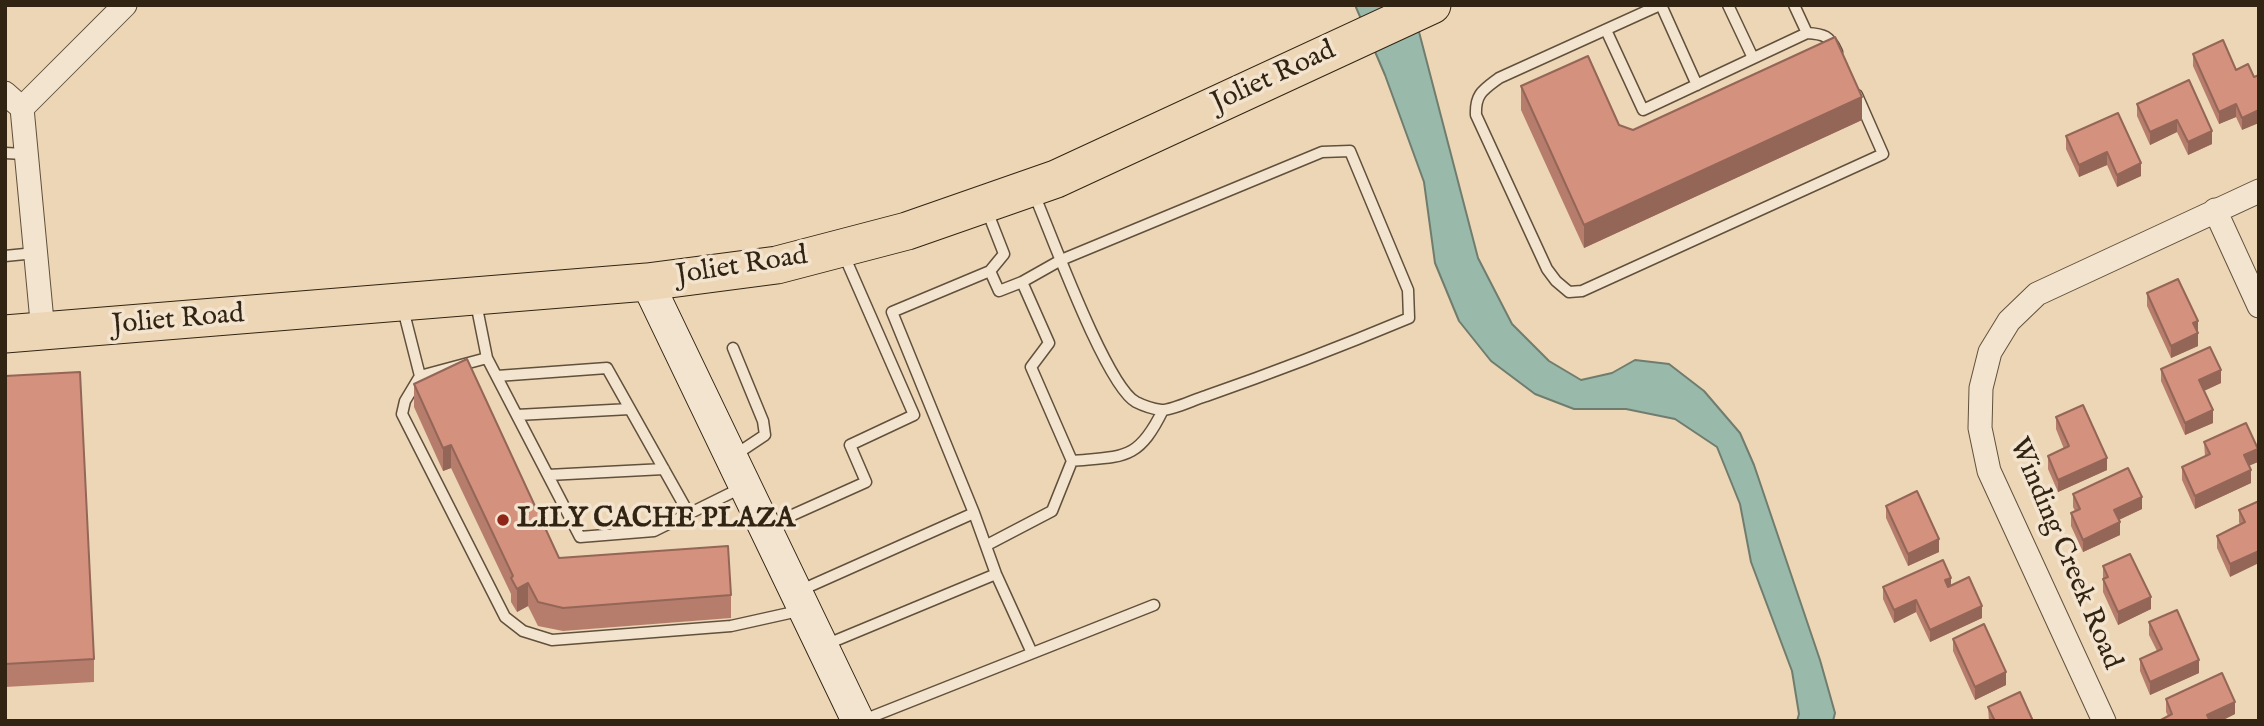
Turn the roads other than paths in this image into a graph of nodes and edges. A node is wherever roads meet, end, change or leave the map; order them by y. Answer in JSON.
{"nodes":[{"id":1,"x":125,"y":5,"type":"edge"},
{"id":2,"x":1432,"y":5,"type":"edge"},
{"id":3,"x":1660,"y":5,"type":"edge"},
{"id":4,"x":1728,"y":5,"type":"edge"},
{"id":5,"x":1794,"y":5,"type":"edge"},
{"id":6,"x":1606,"y":30,"type":"junction"},
{"id":7,"x":1807,"y":33,"type":"junction"},
{"id":8,"x":1753,"y":58,"type":"junction"},
{"id":9,"x":1842,"y":61,"type":"edge"},
{"id":10,"x":1852,"y":84,"type":"edge"},
{"id":11,"x":1697,"y":85,"type":"junction"},
{"id":12,"x":13,"y":101,"type":"edge"},
{"id":13,"x":15,"y":153,"type":"edge"},
{"id":14,"x":1032,"y":188,"type":"junction"},
{"id":15,"x":2259,"y":191,"type":"edge"},
{"id":16,"x":985,"y":204,"type":"junction"},
{"id":17,"x":2215,"y":210,"type":"junction"},
{"id":18,"x":841,"y":248,"type":"junction"},
{"id":19,"x":35,"y":253,"type":"junction"},
{"id":20,"x":5,"y":256,"type":"edge"},
{"id":21,"x":1061,"y":260,"type":"junction"},
{"id":22,"x":990,"y":271,"type":"junction"},
{"id":23,"x":647,"y":282,"type":"junction"},
{"id":24,"x":1022,"y":282,"type":"junction"},
{"id":25,"x":475,"y":296,"type":"junction"},
{"id":26,"x":402,"y":303,"type":"junction"},
{"id":27,"x":2259,"y":306,"type":"edge"},
{"id":28,"x":43,"y":332,"type":"junction"},
{"id":29,"x":5,"y":334,"type":"edge"},
{"id":30,"x":733,"y":348,"type":"dead end"},
{"id":31,"x":487,"y":358,"type":"junction"},
{"id":32,"x":420,"y":376,"type":"junction"},
{"id":33,"x":497,"y":376,"type":"junction"},
{"id":34,"x":630,"y":409,"type":"junction"},
{"id":35,"x":1163,"y":410,"type":"junction"},
{"id":36,"x":517,"y":415,"type":"junction"},
{"id":37,"x":732,"y":457,"type":"junction"},
{"id":38,"x":1072,"y":461,"type":"junction"},
{"id":39,"x":664,"y":469,"type":"junction"},
{"id":40,"x":548,"y":474,"type":"junction"},
{"id":41,"x":746,"y":486,"type":"junction"},
{"id":42,"x":974,"y":513,"type":"junction"},
{"id":43,"x":689,"y":514,"type":"junction"},
{"id":44,"x":766,"y":527,"type":"junction"},
{"id":45,"x":987,"y":545,"type":"junction"},
{"id":46,"x":996,"y":574,"type":"junction"},
{"id":47,"x":801,"y":601,"type":"junction"},
{"id":48,"x":1154,"y":605,"type":"dead end"},
{"id":49,"x":822,"y":646,"type":"junction"},
{"id":50,"x":1032,"y":653,"type":"junction"},
{"id":51,"x":860,"y":721,"type":"edge"},
{"id":52,"x":2104,"y":721,"type":"edge"}],
"edges":[{"from":1,"to":12,"type":"street"},
{"from":2,"to":14,"type":"main road","name":"Joliet Road"},
{"from":3,"to":6,"type":"lane"},
{"from":3,"to":11,"type":"lane"},
{"from":4,"to":8,"type":"lane"},
{"from":5,"to":7,"type":"lane"},
{"from":6,"to":10,"type":"lane"},
{"from":6,"to":11,"type":"lane"},
{"from":7,"to":8,"type":"lane"},
{"from":7,"to":9,"type":"lane"},
{"from":8,"to":11,"type":"lane"},
{"from":12,"to":13,"type":"street"},
{"from":13,"to":19,"type":"street"},
{"from":14,"to":16,"type":"main road","name":"Joliet Road"},
{"from":14,"to":21,"type":"lane"},
{"from":15,"to":17,"type":"street","name":"Winding Creek Road"},
{"from":16,"to":18,"type":"main road","name":"Joliet Road"},
{"from":16,"to":22,"type":"lane"},
{"from":17,"to":27,"type":"street"},
{"from":17,"to":52,"type":"street","name":"Winding Creek Road"},
{"from":18,"to":23,"type":"main road","name":"Joliet Road"},
{"from":18,"to":44,"type":"lane"},
{"from":19,"to":20,"type":"lane"},
{"from":19,"to":28,"type":"street"},
{"from":21,"to":24,"type":"lane"},
{"from":21,"to":35,"type":"lane"},
{"from":21,"to":35,"type":"lane"},
{"from":22,"to":24,"type":"lane"},
{"from":22,"to":42,"type":"lane"},
{"from":23,"to":25,"type":"main road","name":"Joliet Road"},
{"from":23,"to":37,"type":"street"},
{"from":24,"to":38,"type":"lane"},
{"from":25,"to":26,"type":"main road","name":"Joliet Road"},
{"from":25,"to":31,"type":"lane"},
{"from":26,"to":28,"type":"main road","name":"Joliet Road"},
{"from":26,"to":32,"type":"lane"},
{"from":28,"to":29,"type":"main road","name":"Joliet Road"},
{"from":30,"to":37,"type":"lane"},
{"from":31,"to":32,"type":"lane"},
{"from":31,"to":33,"type":"lane"},
{"from":32,"to":47,"type":"lane"},
{"from":33,"to":34,"type":"lane"},
{"from":33,"to":36,"type":"lane"},
{"from":34,"to":36,"type":"lane"},
{"from":34,"to":39,"type":"lane"},
{"from":35,"to":38,"type":"lane"},
{"from":36,"to":40,"type":"lane"},
{"from":37,"to":41,"type":"street"},
{"from":38,"to":45,"type":"lane"},
{"from":39,"to":40,"type":"lane"},
{"from":39,"to":43,"type":"lane"},
{"from":40,"to":43,"type":"lane"},
{"from":41,"to":43,"type":"lane"},
{"from":41,"to":44,"type":"street"},
{"from":42,"to":45,"type":"lane"},
{"from":42,"to":47,"type":"lane"},
{"from":44,"to":47,"type":"street"},
{"from":45,"to":46,"type":"lane"},
{"from":46,"to":49,"type":"lane"},
{"from":46,"to":50,"type":"lane"},
{"from":47,"to":49,"type":"street"},
{"from":48,"to":50,"type":"lane"},
{"from":49,"to":51,"type":"street"},
{"from":50,"to":51,"type":"lane"}]}
